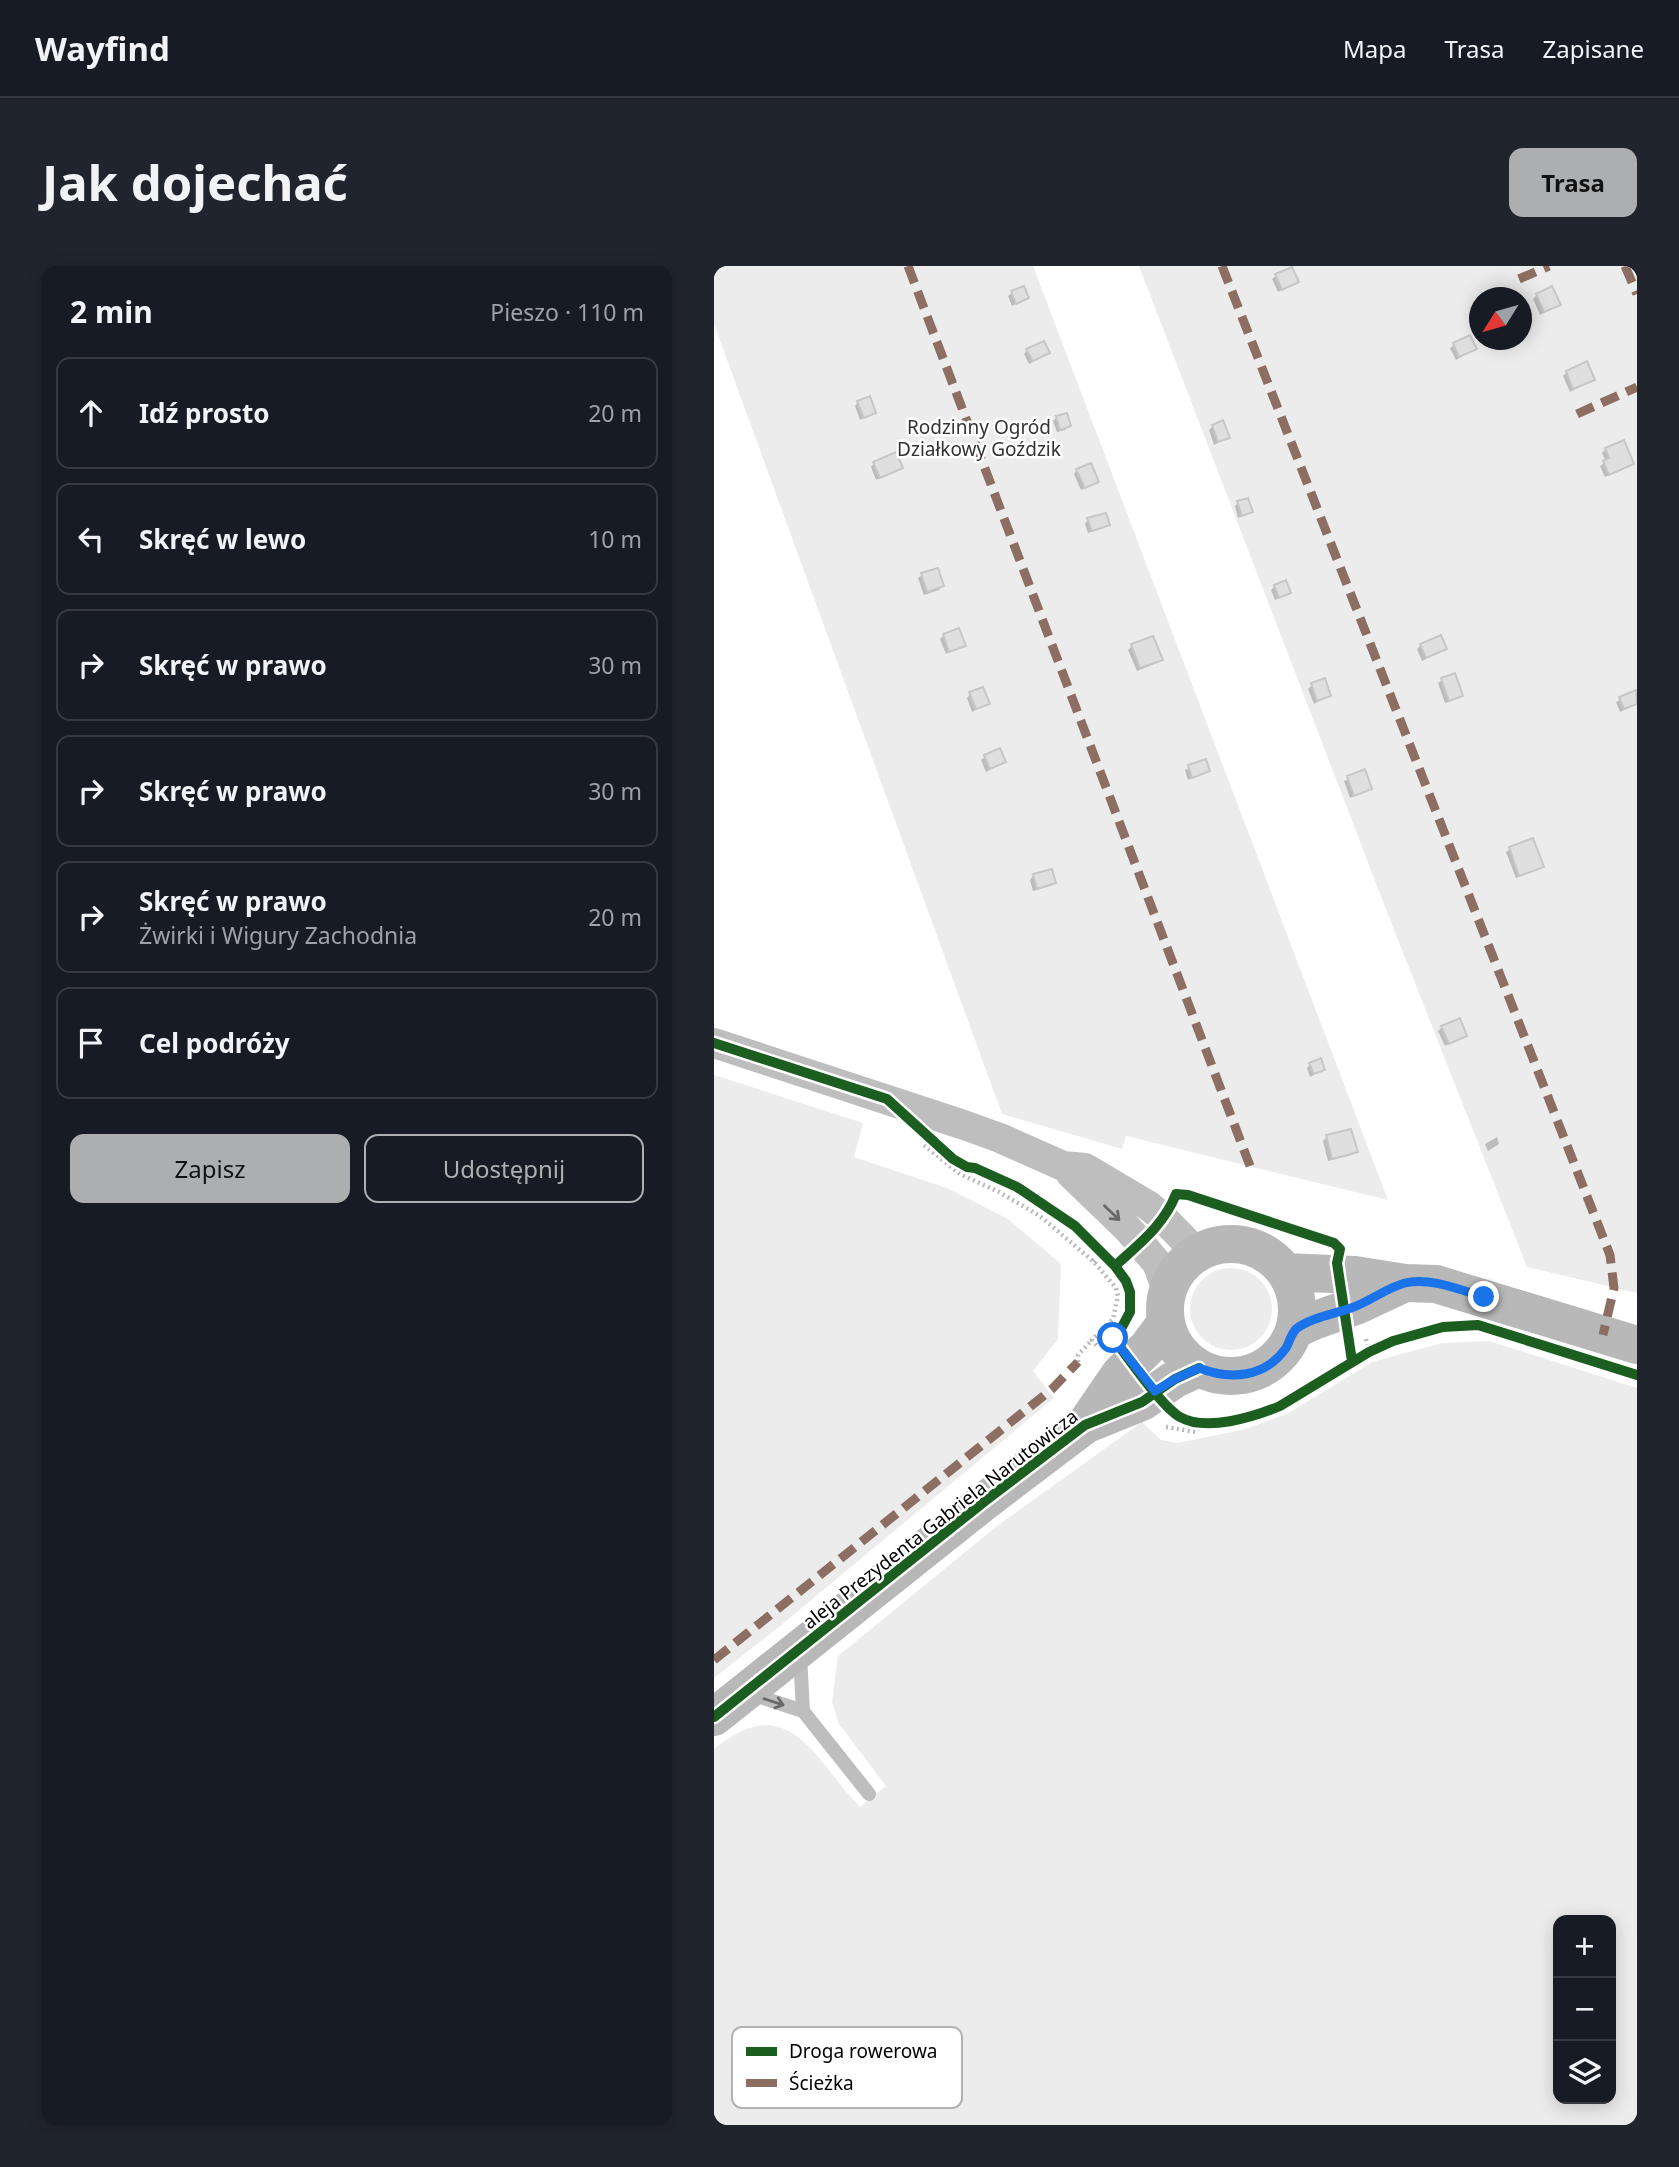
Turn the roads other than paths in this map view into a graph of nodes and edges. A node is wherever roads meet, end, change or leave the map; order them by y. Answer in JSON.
{"nodes":[{"id":1,"x":714,"y":1043,"type":"edge"},
{"id":2,"x":1063,"y":1166,"type":"junction"},
{"id":3,"x":1196,"y":1253,"type":"junction"},
{"id":4,"x":1286,"y":1272,"type":"junction"},
{"id":5,"x":1405,"y":1283,"type":"junction"},
{"id":6,"x":1166,"y":1307,"type":"junction"},
{"id":7,"x":1294,"y":1330,"type":"junction"},
{"id":8,"x":1637,"y":1345,"type":"edge"},
{"id":9,"x":1199,"y":1368,"type":"junction"},
{"id":10,"x":1137,"y":1382,"type":"junction"},
{"id":11,"x":799,"y":1650,"type":"junction"},
{"id":12,"x":745,"y":1692,"type":"junction"},
{"id":13,"x":803,"y":1711,"type":"junction"},
{"id":14,"x":714,"y":1717,"type":"edge"},
{"id":15,"x":869,"y":1794,"type":"dead end"}],
"edges":[{"from":1,"to":2,"type":"street"},
{"from":2,"to":3,"type":"street"},
{"from":2,"to":6,"type":"street","one_way":true},
{"from":3,"to":4,"type":"street"},
{"from":3,"to":6,"type":"street"},
{"from":4,"to":5,"type":"street"},
{"from":4,"to":7,"type":"street"},
{"from":5,"to":7,"type":"street"},
{"from":5,"to":8,"type":"street"},
{"from":6,"to":9,"type":"street"},
{"from":6,"to":10,"type":"street","name":"aleja Prezydenta Gabriela Narutowicza"},
{"from":7,"to":9,"type":"street"},
{"from":9,"to":10,"type":"street","name":"aleja Prezydenta Gabriela Narutowicza"},
{"from":10,"to":11,"type":"street","name":"aleja Prezydenta Gabriela Narutowicza"},
{"from":11,"to":12,"type":"street","name":"aleja Prezydenta Gabriela Narutowicza"},
{"from":11,"to":13,"type":"lane"},
{"from":12,"to":13,"type":"lane","one_way":true},
{"from":12,"to":14,"type":"street","name":"aleja Prezydenta Gabriela Narutowicza"},
{"from":13,"to":15,"type":"lane"}]}
